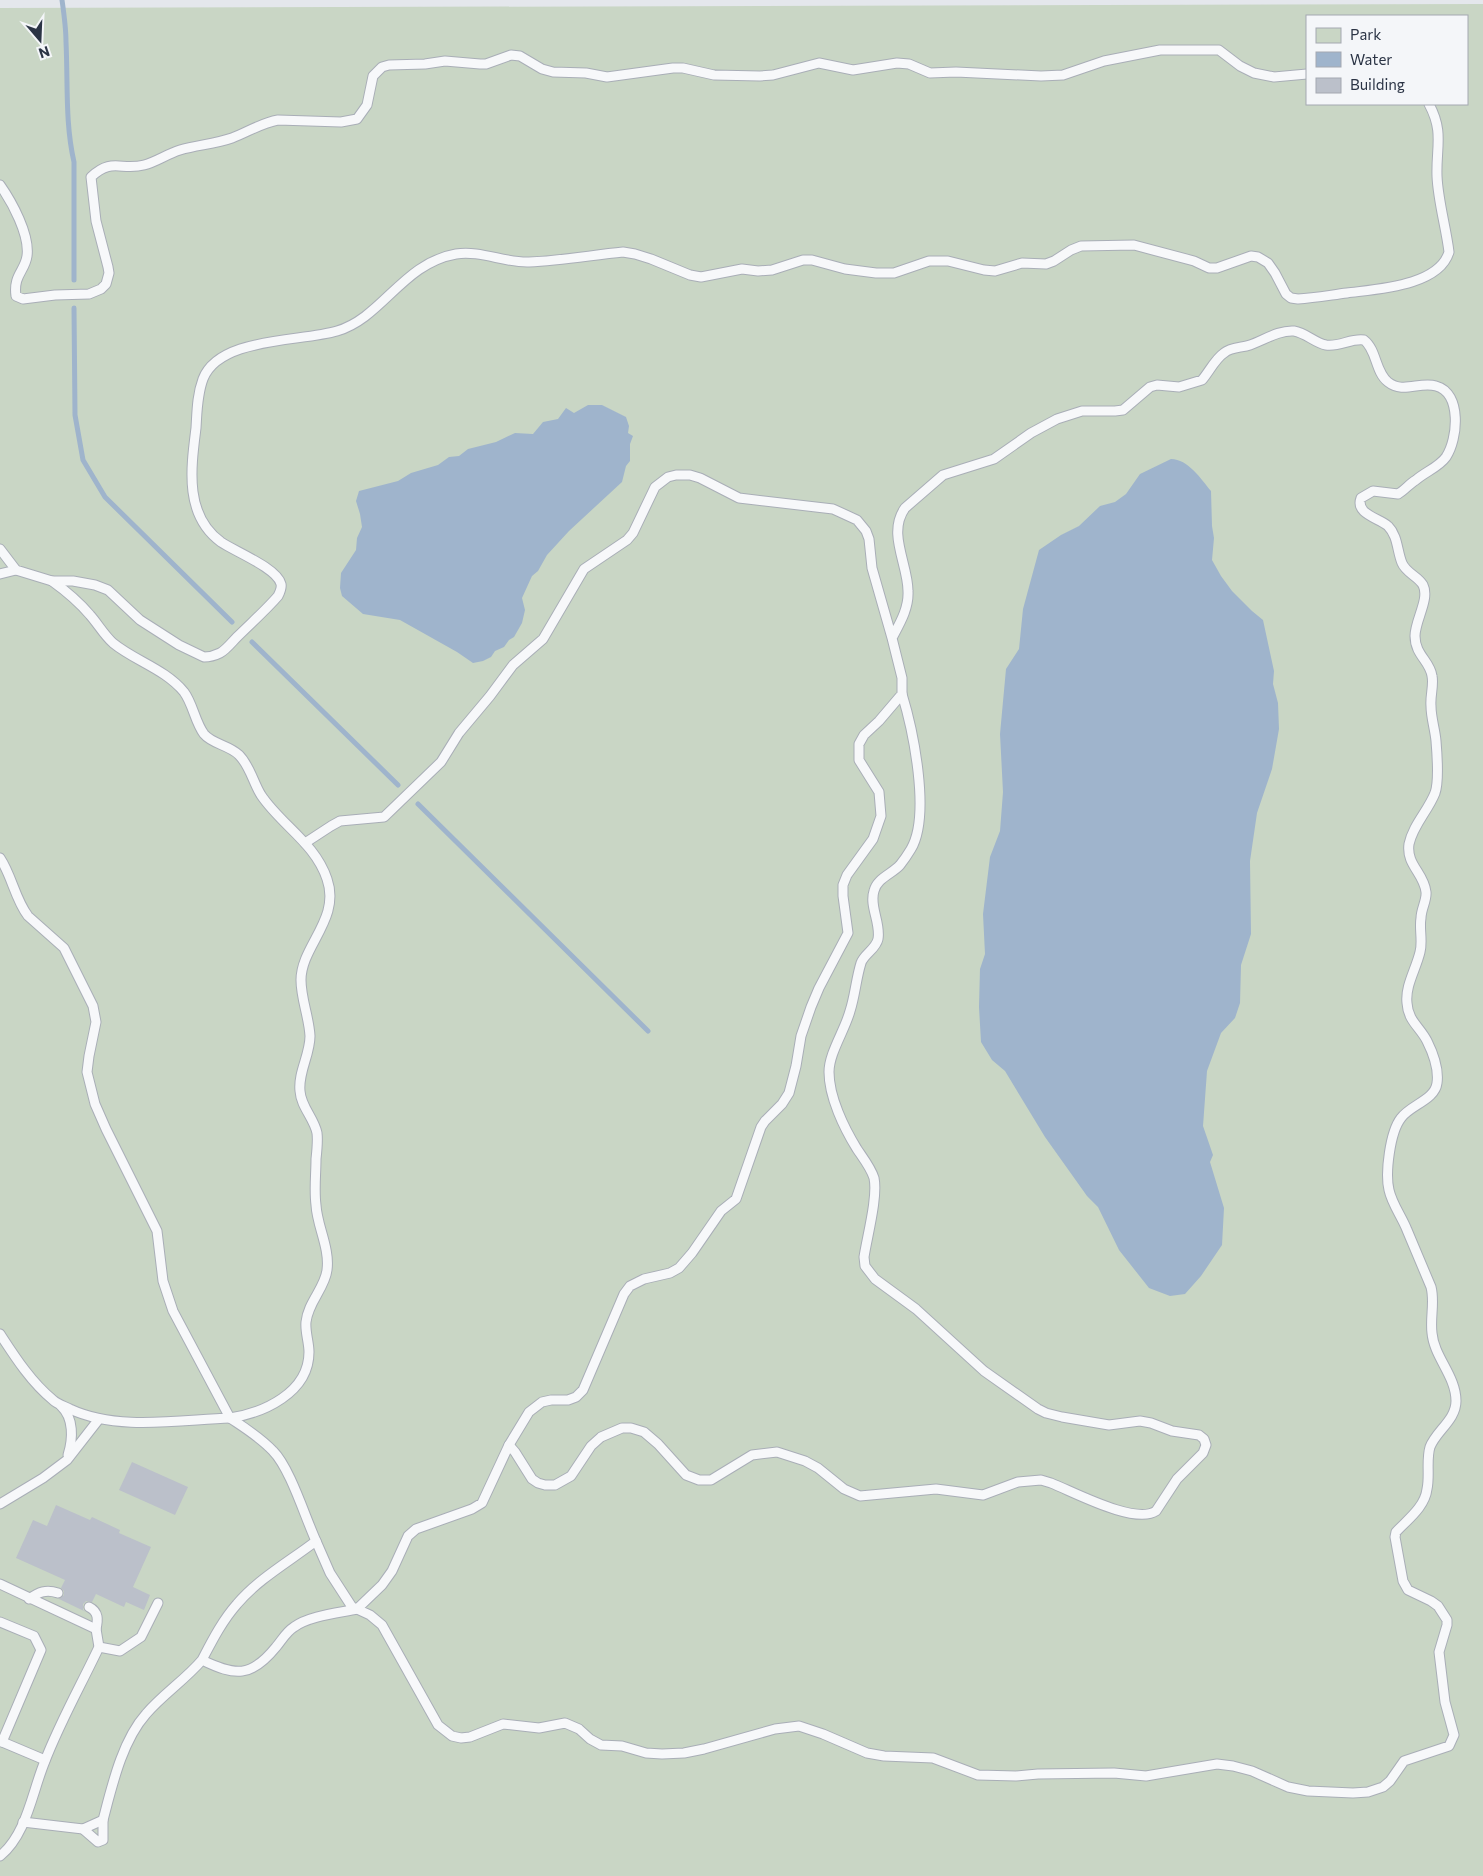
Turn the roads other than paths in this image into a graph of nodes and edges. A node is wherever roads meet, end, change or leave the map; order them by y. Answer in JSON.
{"nodes":[{"id":1,"x":1306,"y":74,"type":"edge"},
{"id":2,"x":1429,"y":105,"type":"edge"},
{"id":3,"x":0,"y":185,"type":"edge"},
{"id":4,"x":0,"y":549,"type":"edge"},
{"id":5,"x":16,"y":570,"type":"junction"},
{"id":6,"x":0,"y":574,"type":"edge"},
{"id":7,"x":52,"y":581,"type":"junction"},
{"id":8,"x":892,"y":631,"type":"junction"},
{"id":9,"x":902,"y":694,"type":"junction"},
{"id":10,"x":306,"y":843,"type":"junction"},
{"id":11,"x":0,"y":858,"type":"edge"},
{"id":12,"x":0,"y":1334,"type":"edge"},
{"id":13,"x":54,"y":1401,"type":"junction"},
{"id":14,"x":230,"y":1418,"type":"junction"},
{"id":15,"x":99,"y":1419,"type":"junction"},
{"id":16,"x":509,"y":1445,"type":"junction"},
{"id":17,"x":67,"y":1460,"type":"junction"},
{"id":18,"x":0,"y":1504,"type":"edge"},
{"id":19,"x":316,"y":1541,"type":"junction"},
{"id":20,"x":0,"y":1584,"type":"edge"},
{"id":21,"x":58,"y":1593,"type":"dead end"},
{"id":22,"x":29,"y":1598,"type":"junction"},
{"id":23,"x":158,"y":1604,"type":"dead end"},
{"id":24,"x":90,"y":1607,"type":"dead end"},
{"id":25,"x":356,"y":1608,"type":"junction"},
{"id":26,"x":0,"y":1622,"type":"edge"},
{"id":27,"x":96,"y":1629,"type":"junction"},
{"id":28,"x":99,"y":1647,"type":"junction"},
{"id":29,"x":202,"y":1660,"type":"junction"},
{"id":30,"x":1,"y":1742,"type":"edge"},
{"id":31,"x":45,"y":1760,"type":"junction"},
{"id":32,"x":103,"y":1820,"type":"junction"},
{"id":33,"x":23,"y":1822,"type":"junction"},
{"id":34,"x":83,"y":1829,"type":"junction"},
{"id":35,"x":0,"y":1856,"type":"edge"}],
"edges":[{"from":1,"to":3,"type":"lane"},
{"from":2,"to":7,"type":"lane"},
{"from":4,"to":5,"type":"lane"},
{"from":5,"to":6,"type":"lane"},
{"from":5,"to":7,"type":"lane"},
{"from":7,"to":10,"type":"lane"},
{"from":8,"to":9,"type":"lane"},
{"from":8,"to":10,"type":"lane"},
{"from":8,"to":25,"type":"lane"},
{"from":9,"to":16,"type":"lane"},
{"from":9,"to":16,"type":"lane"},
{"from":10,"to":14,"type":"lane"},
{"from":11,"to":14,"type":"lane"},
{"from":12,"to":13,"type":"lane"},
{"from":13,"to":15,"type":"lane"},
{"from":13,"to":17,"type":"lane"},
{"from":14,"to":15,"type":"lane"},
{"from":14,"to":19,"type":"lane"},
{"from":15,"to":17,"type":"lane"},
{"from":16,"to":25,"type":"lane"},
{"from":17,"to":18,"type":"lane"},
{"from":19,"to":25,"type":"lane"},
{"from":19,"to":29,"type":"lane"},
{"from":20,"to":22,"type":"lane"},
{"from":21,"to":22,"type":"lane"},
{"from":22,"to":27,"type":"lane"},
{"from":23,"to":28,"type":"lane"},
{"from":24,"to":27,"type":"lane"},
{"from":25,"to":29,"type":"lane"},
{"from":26,"to":30,"type":"lane"},
{"from":27,"to":28,"type":"lane"},
{"from":28,"to":31,"type":"lane"},
{"from":29,"to":32,"type":"lane"},
{"from":30,"to":31,"type":"lane"},
{"from":31,"to":33,"type":"lane"},
{"from":32,"to":34,"type":"lane"},
{"from":32,"to":34,"type":"lane"},
{"from":33,"to":34,"type":"lane"},
{"from":33,"to":35,"type":"lane"}]}
